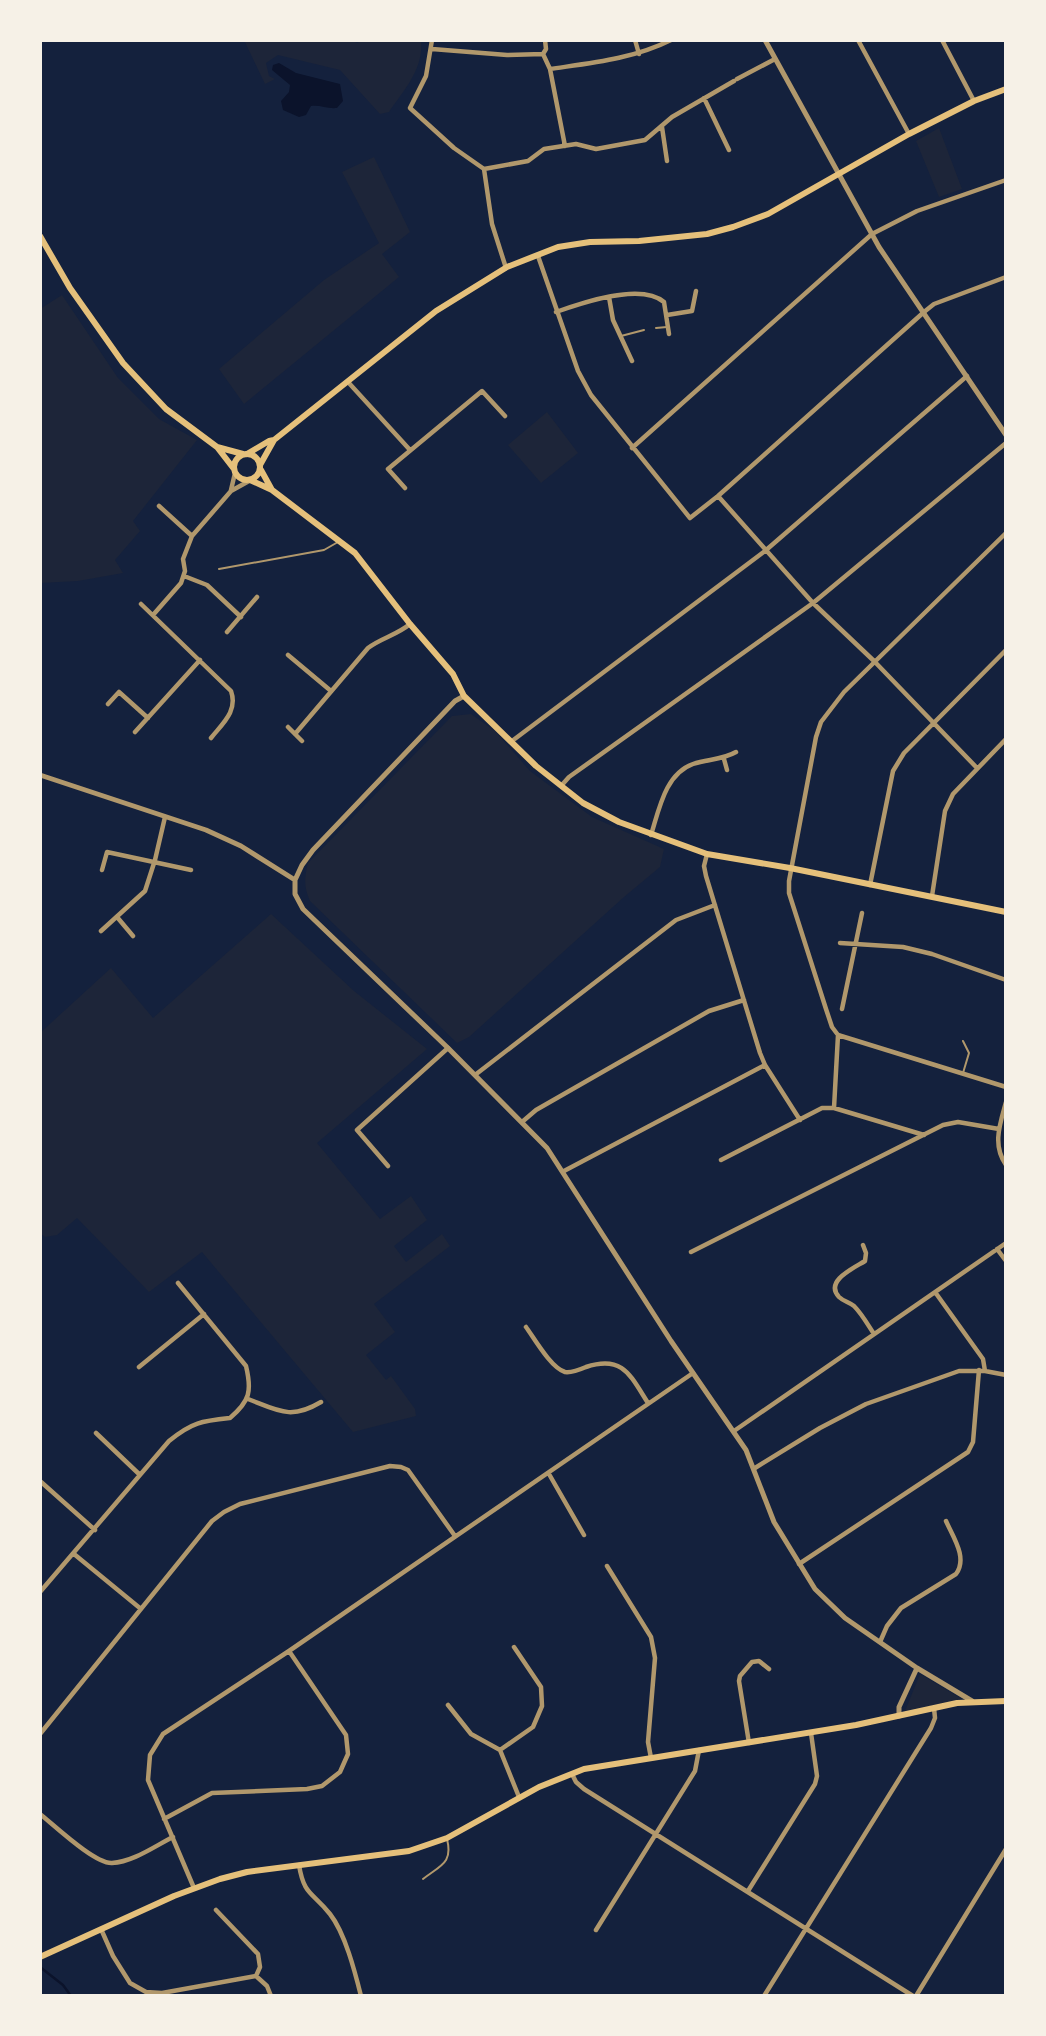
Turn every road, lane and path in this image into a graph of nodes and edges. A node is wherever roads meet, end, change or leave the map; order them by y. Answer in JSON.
{"nodes":[{"id":1,"x":432,"y":40,"type":"edge"},
{"id":2,"x":545,"y":40,"type":"edge"},
{"id":3,"x":635,"y":40,"type":"edge"},
{"id":4,"x":671,"y":40,"type":"edge"},
{"id":5,"x":765,"y":40,"type":"edge"},
{"id":6,"x":858,"y":40,"type":"edge"},
{"id":7,"x":942,"y":40,"type":"edge"},
{"id":8,"x":432,"y":49,"type":"junction"},
{"id":9,"x":543,"y":54,"type":"junction"},
{"id":10,"x":639,"y":54,"type":"junction"},
{"id":11,"x":775,"y":59,"type":"junction"},
{"id":12,"x":550,"y":69,"type":"junction"},
{"id":13,"x":1006,"y":89,"type":"edge"},
{"id":14,"x":704,"y":98,"type":"junction"},
{"id":15,"x":974,"y":101,"type":"junction"},
{"id":16,"x":662,"y":126,"type":"junction"},
{"id":17,"x":909,"y":134,"type":"junction"},
{"id":18,"x":565,"y":146,"type":"junction"},
{"id":19,"x":729,"y":150,"type":"dead end"},
{"id":20,"x":667,"y":161,"type":"dead end"},
{"id":21,"x":484,"y":169,"type":"junction"},
{"id":22,"x":840,"y":172,"type":"junction"},
{"id":23,"x":1006,"y":180,"type":"edge"},
{"id":24,"x":872,"y":234,"type":"junction"},
{"id":25,"x":40,"y":236,"type":"edge"},
{"id":26,"x":538,"y":256,"type":"junction"},
{"id":27,"x":506,"y":268,"type":"junction"},
{"id":28,"x":1006,"y":277,"type":"edge"},
{"id":29,"x":696,"y":292,"type":"dead end"},
{"id":30,"x":608,"y":297,"type":"junction"},
{"id":31,"x":556,"y":312,"type":"junction"},
{"id":32,"x":924,"y":312,"type":"junction"},
{"id":33,"x":667,"y":315,"type":"junction"},
{"id":34,"x":668,"y":327,"type":"junction"},
{"id":35,"x":656,"y":328,"type":"dead end"},
{"id":36,"x":644,"y":330,"type":"dead end"},
{"id":37,"x":669,"y":334,"type":"dead end"},
{"id":38,"x":620,"y":337,"type":"junction"},
{"id":39,"x":632,"y":361,"type":"dead end"},
{"id":40,"x":967,"y":376,"type":"junction"},
{"id":41,"x":348,"y":382,"type":"junction"},
{"id":42,"x":505,"y":416,"type":"dead end"},
{"id":43,"x":1006,"y":435,"type":"edge"},
{"id":44,"x":274,"y":440,"type":"junction"},
{"id":45,"x":1006,"y":443,"type":"edge"},
{"id":46,"x":218,"y":447,"type":"junction"},
{"id":47,"x":632,"y":448,"type":"junction"},
{"id":48,"x":410,"y":450,"type":"junction"},
{"id":49,"x":246,"y":454,"type":"junction"},
{"id":50,"x":260,"y":467,"type":"junction"},
{"id":51,"x":235,"y":471,"type":"junction"},
{"id":52,"x":249,"y":480,"type":"junction"},
{"id":53,"x":405,"y":488,"type":"dead end"},
{"id":54,"x":272,"y":490,"type":"junction"},
{"id":55,"x":231,"y":491,"type":"junction"},
{"id":56,"x":718,"y":496,"type":"junction"},
{"id":57,"x":159,"y":506,"type":"dead end"},
{"id":58,"x":1006,"y":533,"type":"edge"},
{"id":59,"x":192,"y":536,"type":"junction"},
{"id":60,"x":339,"y":541,"type":"junction"},
{"id":61,"x":765,"y":551,"type":"junction"},
{"id":62,"x":219,"y":569,"type":"dead end"},
{"id":63,"x":184,"y":576,"type":"junction"},
{"id":64,"x":257,"y":597,"type":"dead end"},
{"id":65,"x":813,"y":603,"type":"junction"},
{"id":66,"x":141,"y":604,"type":"dead end"},
{"id":67,"x":153,"y":615,"type":"junction"},
{"id":68,"x":241,"y":617,"type":"junction"},
{"id":69,"x":410,"y":624,"type":"junction"},
{"id":70,"x":227,"y":632,"type":"dead end"},
{"id":71,"x":1006,"y":650,"type":"edge"},
{"id":72,"x":288,"y":655,"type":"dead end"},
{"id":73,"x":200,"y":660,"type":"junction"},
{"id":74,"x":874,"y":661,"type":"junction"},
{"id":75,"x":331,"y":691,"type":"junction"},
{"id":76,"x":464,"y":696,"type":"junction"},
{"id":77,"x":108,"y":704,"type":"dead end"},
{"id":78,"x":148,"y":718,"type":"junction"},
{"id":79,"x":933,"y":724,"type":"junction"},
{"id":80,"x":288,"y":727,"type":"dead end"},
{"id":81,"x":135,"y":732,"type":"dead end"},
{"id":82,"x":295,"y":734,"type":"junction"},
{"id":83,"x":211,"y":738,"type":"dead end"},
{"id":84,"x":1006,"y":740,"type":"edge"},
{"id":85,"x":302,"y":741,"type":"dead end"},
{"id":86,"x":512,"y":741,"type":"junction"},
{"id":87,"x":736,"y":752,"type":"dead end"},
{"id":88,"x":724,"y":759,"type":"junction"},
{"id":89,"x":977,"y":768,"type":"junction"},
{"id":90,"x":727,"y":770,"type":"dead end"},
{"id":91,"x":40,"y":775,"type":"edge"},
{"id":92,"x":561,"y":787,"type":"junction"},
{"id":93,"x":165,"y":817,"type":"junction"},
{"id":94,"x":651,"y":835,"type":"junction"},
{"id":95,"x":706,"y":854,"type":"junction"},
{"id":96,"x":155,"y":860,"type":"junction"},
{"id":97,"x":790,"y":868,"type":"junction"},
{"id":98,"x":102,"y":870,"type":"dead end"},
{"id":99,"x":191,"y":870,"type":"dead end"},
{"id":100,"x":295,"y":880,"type":"junction"},
{"id":101,"x":870,"y":886,"type":"junction"},
{"id":102,"x":931,"y":898,"type":"junction"},
{"id":103,"x":715,"y":905,"type":"junction"},
{"id":104,"x":862,"y":912,"type":"dead end"},
{"id":105,"x":1006,"y":912,"type":"edge"},
{"id":106,"x":117,"y":918,"type":"junction"},
{"id":107,"x":101,"y":931,"type":"dead end"},
{"id":108,"x":133,"y":936,"type":"dead end"},
{"id":109,"x":840,"y":943,"type":"dead end"},
{"id":110,"x":855,"y":944,"type":"junction"},
{"id":111,"x":1006,"y":980,"type":"edge"},
{"id":112,"x":744,"y":1000,"type":"junction"},
{"id":113,"x":842,"y":1009,"type":"dead end"},
{"id":114,"x":838,"y":1035,"type":"junction"},
{"id":115,"x":963,"y":1041,"type":"dead end"},
{"id":116,"x":448,"y":1048,"type":"junction"},
{"id":117,"x":765,"y":1065,"type":"junction"},
{"id":118,"x":963,"y":1074,"type":"junction"},
{"id":119,"x":475,"y":1075,"type":"junction"},
{"id":120,"x":1006,"y":1087,"type":"edge"},
{"id":121,"x":1006,"y":1101,"type":"edge"},
{"id":122,"x":834,"y":1108,"type":"junction"},
{"id":123,"x":800,"y":1120,"type":"junction"},
{"id":124,"x":522,"y":1122,"type":"junction"},
{"id":125,"x":999,"y":1129,"type":"junction"},
{"id":126,"x":925,"y":1135,"type":"junction"},
{"id":127,"x":721,"y":1160,"type":"dead end"},
{"id":128,"x":1006,"y":1165,"type":"edge"},
{"id":129,"x":388,"y":1166,"type":"dead end"},
{"id":130,"x":564,"y":1171,"type":"junction"},
{"id":131,"x":1006,"y":1243,"type":"edge"},
{"id":132,"x":863,"y":1245,"type":"dead end"},
{"id":133,"x":997,"y":1249,"type":"junction"},
{"id":134,"x":691,"y":1252,"type":"dead end"},
{"id":135,"x":1006,"y":1261,"type":"edge"},
{"id":136,"x":178,"y":1283,"type":"dead end"},
{"id":137,"x":935,"y":1292,"type":"junction"},
{"id":138,"x":204,"y":1314,"type":"junction"},
{"id":139,"x":526,"y":1327,"type":"dead end"},
{"id":140,"x":874,"y":1334,"type":"junction"},
{"id":141,"x":139,"y":1367,"type":"dead end"},
{"id":142,"x":978,"y":1370,"type":"junction"},
{"id":143,"x":985,"y":1371,"type":"junction"},
{"id":144,"x":694,"y":1373,"type":"junction"},
{"id":145,"x":1006,"y":1375,"type":"edge"},
{"id":146,"x":248,"y":1399,"type":"junction"},
{"id":147,"x":321,"y":1402,"type":"dead end"},
{"id":148,"x":648,"y":1403,"type":"junction"},
{"id":149,"x":734,"y":1431,"type":"junction"},
{"id":150,"x":96,"y":1433,"type":"dead end"},
{"id":151,"x":755,"y":1468,"type":"junction"},
{"id":152,"x":139,"y":1474,"type":"junction"},
{"id":153,"x":549,"y":1474,"type":"junction"},
{"id":154,"x":40,"y":1480,"type":"edge"},
{"id":155,"x":946,"y":1521,"type":"dead end"},
{"id":156,"x":95,"y":1530,"type":"junction"},
{"id":157,"x":584,"y":1535,"type":"dead end"},
{"id":158,"x":455,"y":1536,"type":"junction"},
{"id":159,"x":74,"y":1554,"type":"junction"},
{"id":160,"x":799,"y":1564,"type":"junction"},
{"id":161,"x":607,"y":1566,"type":"dead end"},
{"id":162,"x":40,"y":1592,"type":"edge"},
{"id":163,"x":141,"y":1609,"type":"junction"},
{"id":164,"x":880,"y":1643,"type":"junction"},
{"id":165,"x":514,"y":1647,"type":"dead end"},
{"id":166,"x":289,"y":1651,"type":"junction"},
{"id":167,"x":917,"y":1668,"type":"junction"},
{"id":168,"x":769,"y":1669,"type":"dead end"},
{"id":169,"x":972,"y":1701,"type":"junction"},
{"id":170,"x":1006,"y":1701,"type":"edge"},
{"id":171,"x":448,"y":1705,"type":"dead end"},
{"id":172,"x":934,"y":1708,"type":"junction"},
{"id":173,"x":900,"y":1716,"type":"junction"},
{"id":174,"x":811,"y":1733,"type":"junction"},
{"id":175,"x":40,"y":1734,"type":"edge"},
{"id":176,"x":749,"y":1743,"type":"junction"},
{"id":177,"x":500,"y":1750,"type":"junction"},
{"id":178,"x":699,"y":1750,"type":"junction"},
{"id":179,"x":651,"y":1758,"type":"junction"},
{"id":180,"x":572,"y":1773,"type":"junction"},
{"id":181,"x":519,"y":1797,"type":"junction"},
{"id":182,"x":40,"y":1814,"type":"edge"},
{"id":183,"x":164,"y":1819,"type":"junction"},
{"id":184,"x":656,"y":1835,"type":"junction"},
{"id":185,"x":173,"y":1837,"type":"junction"},
{"id":186,"x":447,"y":1838,"type":"junction"},
{"id":187,"x":1006,"y":1849,"type":"edge"},
{"id":188,"x":299,"y":1865,"type":"junction"},
{"id":189,"x":424,"y":1879,"type":"dead end"},
{"id":190,"x":194,"y":1888,"type":"junction"},
{"id":191,"x":748,"y":1891,"type":"junction"},
{"id":192,"x":216,"y":1910,"type":"dead end"},
{"id":193,"x":101,"y":1928,"type":"junction"},
{"id":194,"x":806,"y":1928,"type":"junction"},
{"id":195,"x":596,"y":1930,"type":"dead end"},
{"id":196,"x":40,"y":1957,"type":"edge"},
{"id":197,"x":256,"y":1976,"type":"junction"},
{"id":198,"x":145,"y":1994,"type":"edge"},
{"id":199,"x":271,"y":1996,"type":"edge"},
{"id":200,"x":361,"y":1996,"type":"edge"},
{"id":201,"x":764,"y":1996,"type":"edge"},
{"id":202,"x":914,"y":1996,"type":"edge"}],
"edges":[{"from":1,"to":8,"type":"street"},
{"from":2,"to":9,"type":"street"},
{"from":3,"to":10,"type":"street"},
{"from":4,"to":10,"type":"street"},
{"from":5,"to":11,"type":"street"},
{"from":6,"to":17,"type":"street"},
{"from":7,"to":15,"type":"street"},
{"from":8,"to":9,"type":"street"},
{"from":8,"to":21,"type":"street"},
{"from":9,"to":12,"type":"street"},
{"from":10,"to":12,"type":"street"},
{"from":11,"to":14,"type":"street"},
{"from":11,"to":22,"type":"street"},
{"from":12,"to":18,"type":"street"},
{"from":13,"to":15,"type":"main road"},
{"from":14,"to":16,"type":"street"},
{"from":14,"to":19,"type":"street"},
{"from":15,"to":17,"type":"main road"},
{"from":16,"to":18,"type":"street"},
{"from":16,"to":20,"type":"street"},
{"from":17,"to":22,"type":"main road"},
{"from":18,"to":21,"type":"street"},
{"from":21,"to":27,"type":"street"},
{"from":22,"to":24,"type":"street"},
{"from":22,"to":26,"type":"main road"},
{"from":23,"to":24,"type":"street"},
{"from":24,"to":32,"type":"street"},
{"from":24,"to":47,"type":"street"},
{"from":25,"to":46,"type":"main road"},
{"from":26,"to":27,"type":"main road"},
{"from":26,"to":31,"type":"street"},
{"from":27,"to":41,"type":"main road"},
{"from":28,"to":32,"type":"street"},
{"from":29,"to":33,"type":"street"},
{"from":30,"to":31,"type":"street"},
{"from":30,"to":33,"type":"street"},
{"from":30,"to":38,"type":"street"},
{"from":31,"to":47,"type":"street"},
{"from":32,"to":40,"type":"street"},
{"from":32,"to":56,"type":"street"},
{"from":33,"to":34,"type":"street"},
{"from":34,"to":35,"type":"lane"},
{"from":34,"to":37,"type":"street"},
{"from":36,"to":38,"type":"lane"},
{"from":38,"to":39,"type":"street"},
{"from":40,"to":43,"type":"street"},
{"from":40,"to":61,"type":"street"},
{"from":41,"to":44,"type":"main road"},
{"from":41,"to":48,"type":"street"},
{"from":42,"to":48,"type":"street"},
{"from":44,"to":49,"type":"main road"},
{"from":44,"to":50,"type":"main road"},
{"from":45,"to":65,"type":"street"},
{"from":46,"to":49,"type":"main road"},
{"from":46,"to":51,"type":"main road"},
{"from":47,"to":56,"type":"street"},
{"from":48,"to":53,"type":"street"},
{"from":49,"to":50,"type":"main road"},
{"from":49,"to":51,"type":"main road"},
{"from":50,"to":52,"type":"main road"},
{"from":50,"to":54,"type":"main road"},
{"from":51,"to":52,"type":"main road"},
{"from":51,"to":55,"type":"street"},
{"from":52,"to":54,"type":"main road"},
{"from":52,"to":55,"type":"street"},
{"from":54,"to":60,"type":"main road"},
{"from":55,"to":59,"type":"street"},
{"from":56,"to":61,"type":"street"},
{"from":57,"to":59,"type":"street"},
{"from":58,"to":74,"type":"street"},
{"from":59,"to":63,"type":"street"},
{"from":60,"to":62,"type":"lane"},
{"from":60,"to":69,"type":"main road"},
{"from":61,"to":65,"type":"street"},
{"from":61,"to":86,"type":"street"},
{"from":63,"to":67,"type":"street"},
{"from":63,"to":68,"type":"street"},
{"from":64,"to":68,"type":"street"},
{"from":65,"to":74,"type":"street"},
{"from":65,"to":92,"type":"street"},
{"from":66,"to":67,"type":"street"},
{"from":67,"to":73,"type":"street"},
{"from":68,"to":70,"type":"street"},
{"from":69,"to":75,"type":"street"},
{"from":69,"to":76,"type":"main road"},
{"from":71,"to":79,"type":"street"},
{"from":72,"to":75,"type":"street"},
{"from":73,"to":78,"type":"street"},
{"from":73,"to":83,"type":"street"},
{"from":74,"to":79,"type":"street"},
{"from":74,"to":97,"type":"street"},
{"from":75,"to":82,"type":"street"},
{"from":76,"to":86,"type":"main road"},
{"from":76,"to":100,"type":"street"},
{"from":77,"to":78,"type":"street"},
{"from":78,"to":81,"type":"street"},
{"from":79,"to":89,"type":"street"},
{"from":79,"to":101,"type":"street"},
{"from":80,"to":82,"type":"street"},
{"from":82,"to":85,"type":"street"},
{"from":84,"to":89,"type":"street"},
{"from":86,"to":92,"type":"main road"},
{"from":87,"to":88,"type":"street"},
{"from":88,"to":90,"type":"street"},
{"from":88,"to":94,"type":"street"},
{"from":89,"to":102,"type":"street"},
{"from":91,"to":93,"type":"street"},
{"from":92,"to":94,"type":"main road"},
{"from":93,"to":96,"type":"street"},
{"from":93,"to":100,"type":"street"},
{"from":94,"to":95,"type":"main road"},
{"from":95,"to":97,"type":"main road"},
{"from":95,"to":103,"type":"street"},
{"from":96,"to":98,"type":"street"},
{"from":96,"to":99,"type":"street"},
{"from":96,"to":106,"type":"street"},
{"from":97,"to":101,"type":"main road"},
{"from":97,"to":114,"type":"street"},
{"from":100,"to":116,"type":"street"},
{"from":101,"to":102,"type":"main road"},
{"from":102,"to":105,"type":"main road"},
{"from":103,"to":112,"type":"street"},
{"from":103,"to":119,"type":"street"},
{"from":104,"to":110,"type":"street"},
{"from":106,"to":107,"type":"street"},
{"from":106,"to":108,"type":"street"},
{"from":109,"to":110,"type":"street"},
{"from":110,"to":111,"type":"street"},
{"from":110,"to":113,"type":"street"},
{"from":112,"to":117,"type":"street"},
{"from":112,"to":124,"type":"street"},
{"from":114,"to":118,"type":"street"},
{"from":114,"to":122,"type":"street"},
{"from":115,"to":118,"type":"lane"},
{"from":116,"to":119,"type":"street"},
{"from":116,"to":129,"type":"street"},
{"from":117,"to":123,"type":"street"},
{"from":117,"to":130,"type":"street"},
{"from":118,"to":120,"type":"street"},
{"from":119,"to":124,"type":"street"},
{"from":121,"to":125,"type":"street"},
{"from":122,"to":123,"type":"street"},
{"from":122,"to":126,"type":"street"},
{"from":123,"to":127,"type":"street"},
{"from":124,"to":130,"type":"street"},
{"from":125,"to":126,"type":"street"},
{"from":125,"to":128,"type":"street"},
{"from":126,"to":134,"type":"street"},
{"from":130,"to":144,"type":"street"},
{"from":131,"to":133,"type":"street"},
{"from":132,"to":140,"type":"street"},
{"from":133,"to":135,"type":"street"},
{"from":133,"to":137,"type":"street"},
{"from":136,"to":138,"type":"street"},
{"from":137,"to":140,"type":"street"},
{"from":137,"to":143,"type":"street"},
{"from":138,"to":141,"type":"street"},
{"from":138,"to":146,"type":"street"},
{"from":139,"to":148,"type":"street"},
{"from":140,"to":149,"type":"street"},
{"from":142,"to":143,"type":"street"},
{"from":142,"to":151,"type":"street"},
{"from":142,"to":160,"type":"street"},
{"from":143,"to":145,"type":"street"},
{"from":144,"to":148,"type":"street"},
{"from":144,"to":149,"type":"street"},
{"from":146,"to":147,"type":"street"},
{"from":146,"to":152,"type":"street"},
{"from":148,"to":153,"type":"street"},
{"from":149,"to":151,"type":"street"},
{"from":150,"to":152,"type":"street"},
{"from":151,"to":160,"type":"street"},
{"from":152,"to":156,"type":"street"},
{"from":153,"to":157,"type":"street"},
{"from":153,"to":158,"type":"street"},
{"from":154,"to":156,"type":"street"},
{"from":155,"to":164,"type":"street"},
{"from":156,"to":159,"type":"street"},
{"from":158,"to":163,"type":"street"},
{"from":158,"to":166,"type":"street"},
{"from":159,"to":162,"type":"street"},
{"from":159,"to":163,"type":"street"},
{"from":160,"to":164,"type":"street"},
{"from":161,"to":179,"type":"street"},
{"from":163,"to":175,"type":"street"},
{"from":164,"to":167,"type":"street"},
{"from":165,"to":177,"type":"street"},
{"from":166,"to":183,"type":"street"},
{"from":166,"to":183,"type":"street"},
{"from":167,"to":169,"type":"street"},
{"from":167,"to":173,"type":"street"},
{"from":168,"to":176,"type":"street"},
{"from":169,"to":170,"type":"main road"},
{"from":169,"to":172,"type":"main road"},
{"from":171,"to":177,"type":"street"},
{"from":172,"to":173,"type":"main road"},
{"from":172,"to":194,"type":"street"},
{"from":173,"to":174,"type":"main road"},
{"from":174,"to":176,"type":"main road"},
{"from":174,"to":191,"type":"street"},
{"from":176,"to":178,"type":"main road"},
{"from":177,"to":181,"type":"street"},
{"from":178,"to":179,"type":"main road"},
{"from":178,"to":184,"type":"street"},
{"from":179,"to":180,"type":"main road"},
{"from":180,"to":181,"type":"main road"},
{"from":180,"to":184,"type":"street"},
{"from":181,"to":186,"type":"main road"},
{"from":182,"to":185,"type":"street"},
{"from":183,"to":185,"type":"street"},
{"from":184,"to":191,"type":"street"},
{"from":184,"to":195,"type":"street"},
{"from":185,"to":190,"type":"street"},
{"from":186,"to":188,"type":"main road"},
{"from":186,"to":189,"type":"lane"},
{"from":187,"to":202,"type":"street"},
{"from":188,"to":190,"type":"main road"},
{"from":188,"to":200,"type":"street"},
{"from":190,"to":193,"type":"main road"},
{"from":191,"to":194,"type":"street"},
{"from":192,"to":197,"type":"street"},
{"from":193,"to":196,"type":"main road"},
{"from":193,"to":198,"type":"street"},
{"from":194,"to":201,"type":"street"},
{"from":194,"to":202,"type":"street"},
{"from":197,"to":198,"type":"street"},
{"from":197,"to":199,"type":"street"}]}
